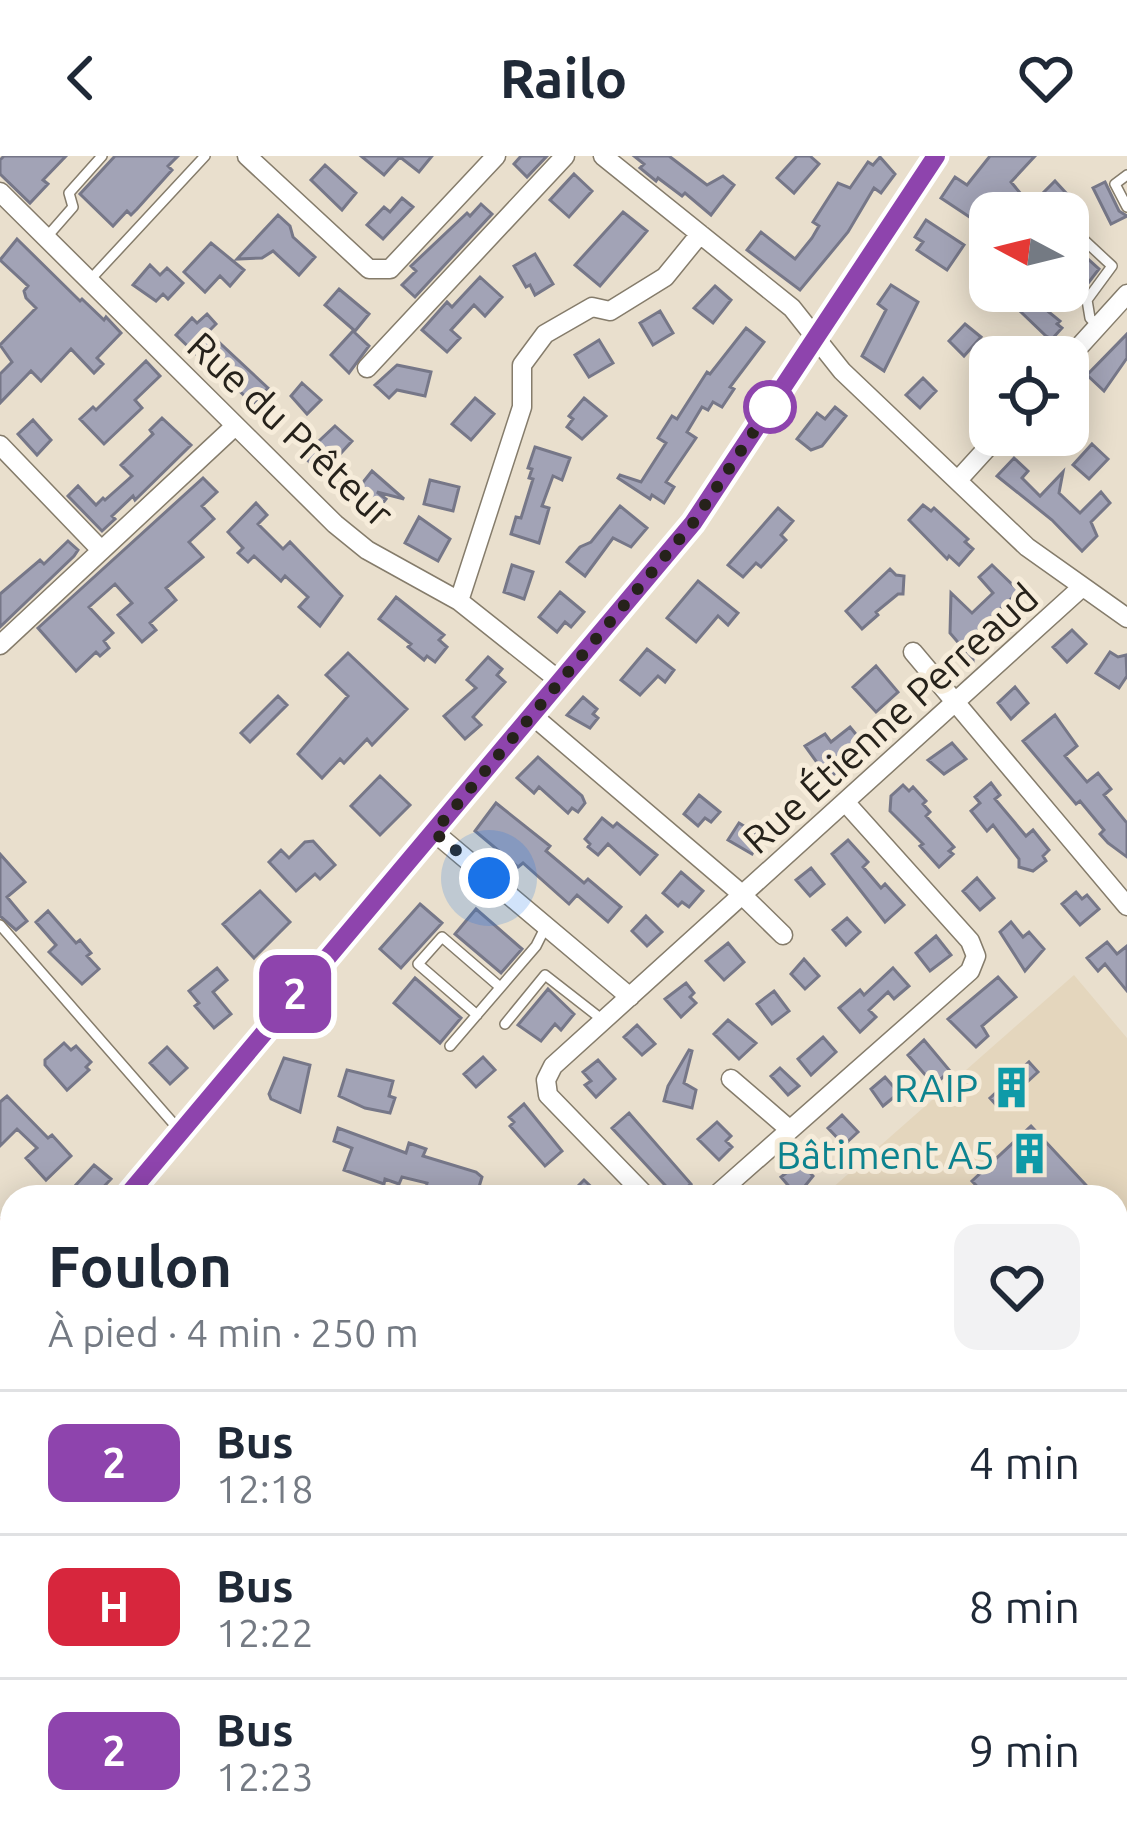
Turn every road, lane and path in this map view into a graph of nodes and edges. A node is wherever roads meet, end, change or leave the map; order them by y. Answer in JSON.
{"nodes":[{"id":1,"x":102,"y":156,"type":"edge"},
{"id":2,"x":205,"y":156,"type":"edge"},
{"id":3,"x":247,"y":156,"type":"edge"},
{"id":4,"x":496,"y":156,"type":"edge"},
{"id":5,"x":565,"y":156,"type":"edge"},
{"id":6,"x":603,"y":156,"type":"edge"},
{"id":7,"x":936,"y":156,"type":"edge"},
{"id":8,"x":1127,"y":176,"type":"edge"},
{"id":9,"x":0,"y":192,"type":"edge"},
{"id":10,"x":1127,"y":207,"type":"edge"},
{"id":11,"x":700,"y":234,"type":"junction"},
{"id":12,"x":45,"y":239,"type":"junction"},
{"id":13,"x":1089,"y":245,"type":"edge"},
{"id":14,"x":88,"y":282,"type":"junction"},
{"id":15,"x":1127,"y":294,"type":"edge"},
{"id":16,"x":1089,"y":296,"type":"edge"},
{"id":17,"x":1089,"y":312,"type":"edge"},
{"id":18,"x":1098,"y":326,"type":"junction"},
{"id":19,"x":1089,"y":336,"type":"edge"},
{"id":20,"x":816,"y":338,"type":"junction"},
{"id":21,"x":367,"y":368,"type":"dead end"},
{"id":22,"x":235,"y":426,"type":"junction"},
{"id":23,"x":0,"y":446,"type":"edge"},
{"id":24,"x":980,"y":456,"type":"edge"},
{"id":25,"x":958,"y":480,"type":"junction"},
{"id":26,"x":101,"y":550,"type":"junction"},
{"id":27,"x":1081,"y":588,"type":"junction"},
{"id":28,"x":459,"y":601,"type":"junction"},
{"id":29,"x":1127,"y":618,"type":"edge"},
{"id":30,"x":0,"y":645,"type":"edge"},
{"id":31,"x":913,"y":652,"type":"dead end"},
{"id":32,"x":561,"y":682,"type":"junction"},
{"id":33,"x":957,"y":701,"type":"junction"},
{"id":34,"x":533,"y":716,"type":"junction"},
{"id":35,"x":846,"y":803,"type":"junction"},
{"id":36,"x":434,"y":832,"type":"junction"},
{"id":37,"x":743,"y":896,"type":"junction"},
{"id":38,"x":1127,"y":906,"type":"edge"},
{"id":39,"x":0,"y":925,"type":"edge"},
{"id":40,"x":546,"y":926,"type":"junction"},
{"id":41,"x":783,"y":935,"type":"dead end"},
{"id":42,"x":500,"y":987,"type":"junction"},
{"id":43,"x":630,"y":997,"type":"junction"},
{"id":44,"x":477,"y":1015,"type":"junction"},
{"id":45,"x":604,"y":1021,"type":"junction"},
{"id":46,"x":505,"y":1024,"type":"dead end"},
{"id":47,"x":450,"y":1046,"type":"dead end"},
{"id":48,"x":731,"y":1078,"type":"dead end"},
{"id":49,"x":789,"y":1129,"type":"junction"},
{"id":50,"x":180,"y":1131,"type":"junction"},
{"id":51,"x":136,"y":1185,"type":"edge"},
{"id":52,"x":635,"y":1185,"type":"edge"},
{"id":53,"x":727,"y":1185,"type":"edge"}],
"edges":[{"from":1,"to":12,"type":"lane"},
{"from":2,"to":14,"type":"lane"},
{"from":3,"to":4,"type":"street"},
{"from":5,"to":21,"type":"street"},
{"from":6,"to":11,"type":"street"},
{"from":7,"to":20,"type":"street"},
{"from":8,"to":10,"type":"lane"},
{"from":9,"to":12,"type":"street","name":"Rue du Prêteur"},
{"from":11,"to":20,"type":"street"},
{"from":11,"to":28,"type":"street"},
{"from":12,"to":14,"type":"street","name":"Rue du Prêteur"},
{"from":13,"to":16,"type":"lane"},
{"from":14,"to":22,"type":"street","name":"Rue du Prêteur"},
{"from":15,"to":18,"type":"street"},
{"from":17,"to":18,"type":"lane"},
{"from":18,"to":19,"type":"street"},
{"from":20,"to":25,"type":"street"},
{"from":20,"to":32,"type":"street"},
{"from":22,"to":26,"type":"street"},
{"from":22,"to":28,"type":"street","name":"Rue du Prêteur"},
{"from":23,"to":26,"type":"street"},
{"from":24,"to":25,"type":"street"},
{"from":25,"to":27,"type":"street"},
{"from":26,"to":30,"type":"street"},
{"from":27,"to":29,"type":"street"},
{"from":27,"to":33,"type":"street","name":"Rue Étienne Perreaud"},
{"from":28,"to":32,"type":"street","name":"Rue du Prêteur"},
{"from":31,"to":33,"type":"street"},
{"from":32,"to":34,"type":"street"},
{"from":33,"to":35,"type":"street","name":"Rue Étienne Perreaud"},
{"from":33,"to":38,"type":"street"},
{"from":34,"to":36,"type":"street"},
{"from":34,"to":37,"type":"street"},
{"from":35,"to":37,"type":"street","name":"Rue Étienne Perreaud"},
{"from":35,"to":49,"type":"street"},
{"from":36,"to":40,"type":"street"},
{"from":36,"to":50,"type":"street"},
{"from":37,"to":41,"type":"street","name":"Rue Étienne Perreaud"},
{"from":37,"to":43,"type":"street","name":"Rue Étienne Perreaud"},
{"from":39,"to":50,"type":"lane"},
{"from":40,"to":42,"type":"lane"},
{"from":40,"to":43,"type":"street"},
{"from":42,"to":44,"type":"lane"},
{"from":42,"to":44,"type":"lane"},
{"from":43,"to":45,"type":"street","name":"Rue Étienne Perreaud"},
{"from":44,"to":47,"type":"lane"},
{"from":45,"to":46,"type":"lane"},
{"from":45,"to":52,"type":"street","name":"Rue Étienne Perreaud"},
{"from":48,"to":49,"type":"street"},
{"from":49,"to":53,"type":"street"},
{"from":50,"to":51,"type":"street"}]}
